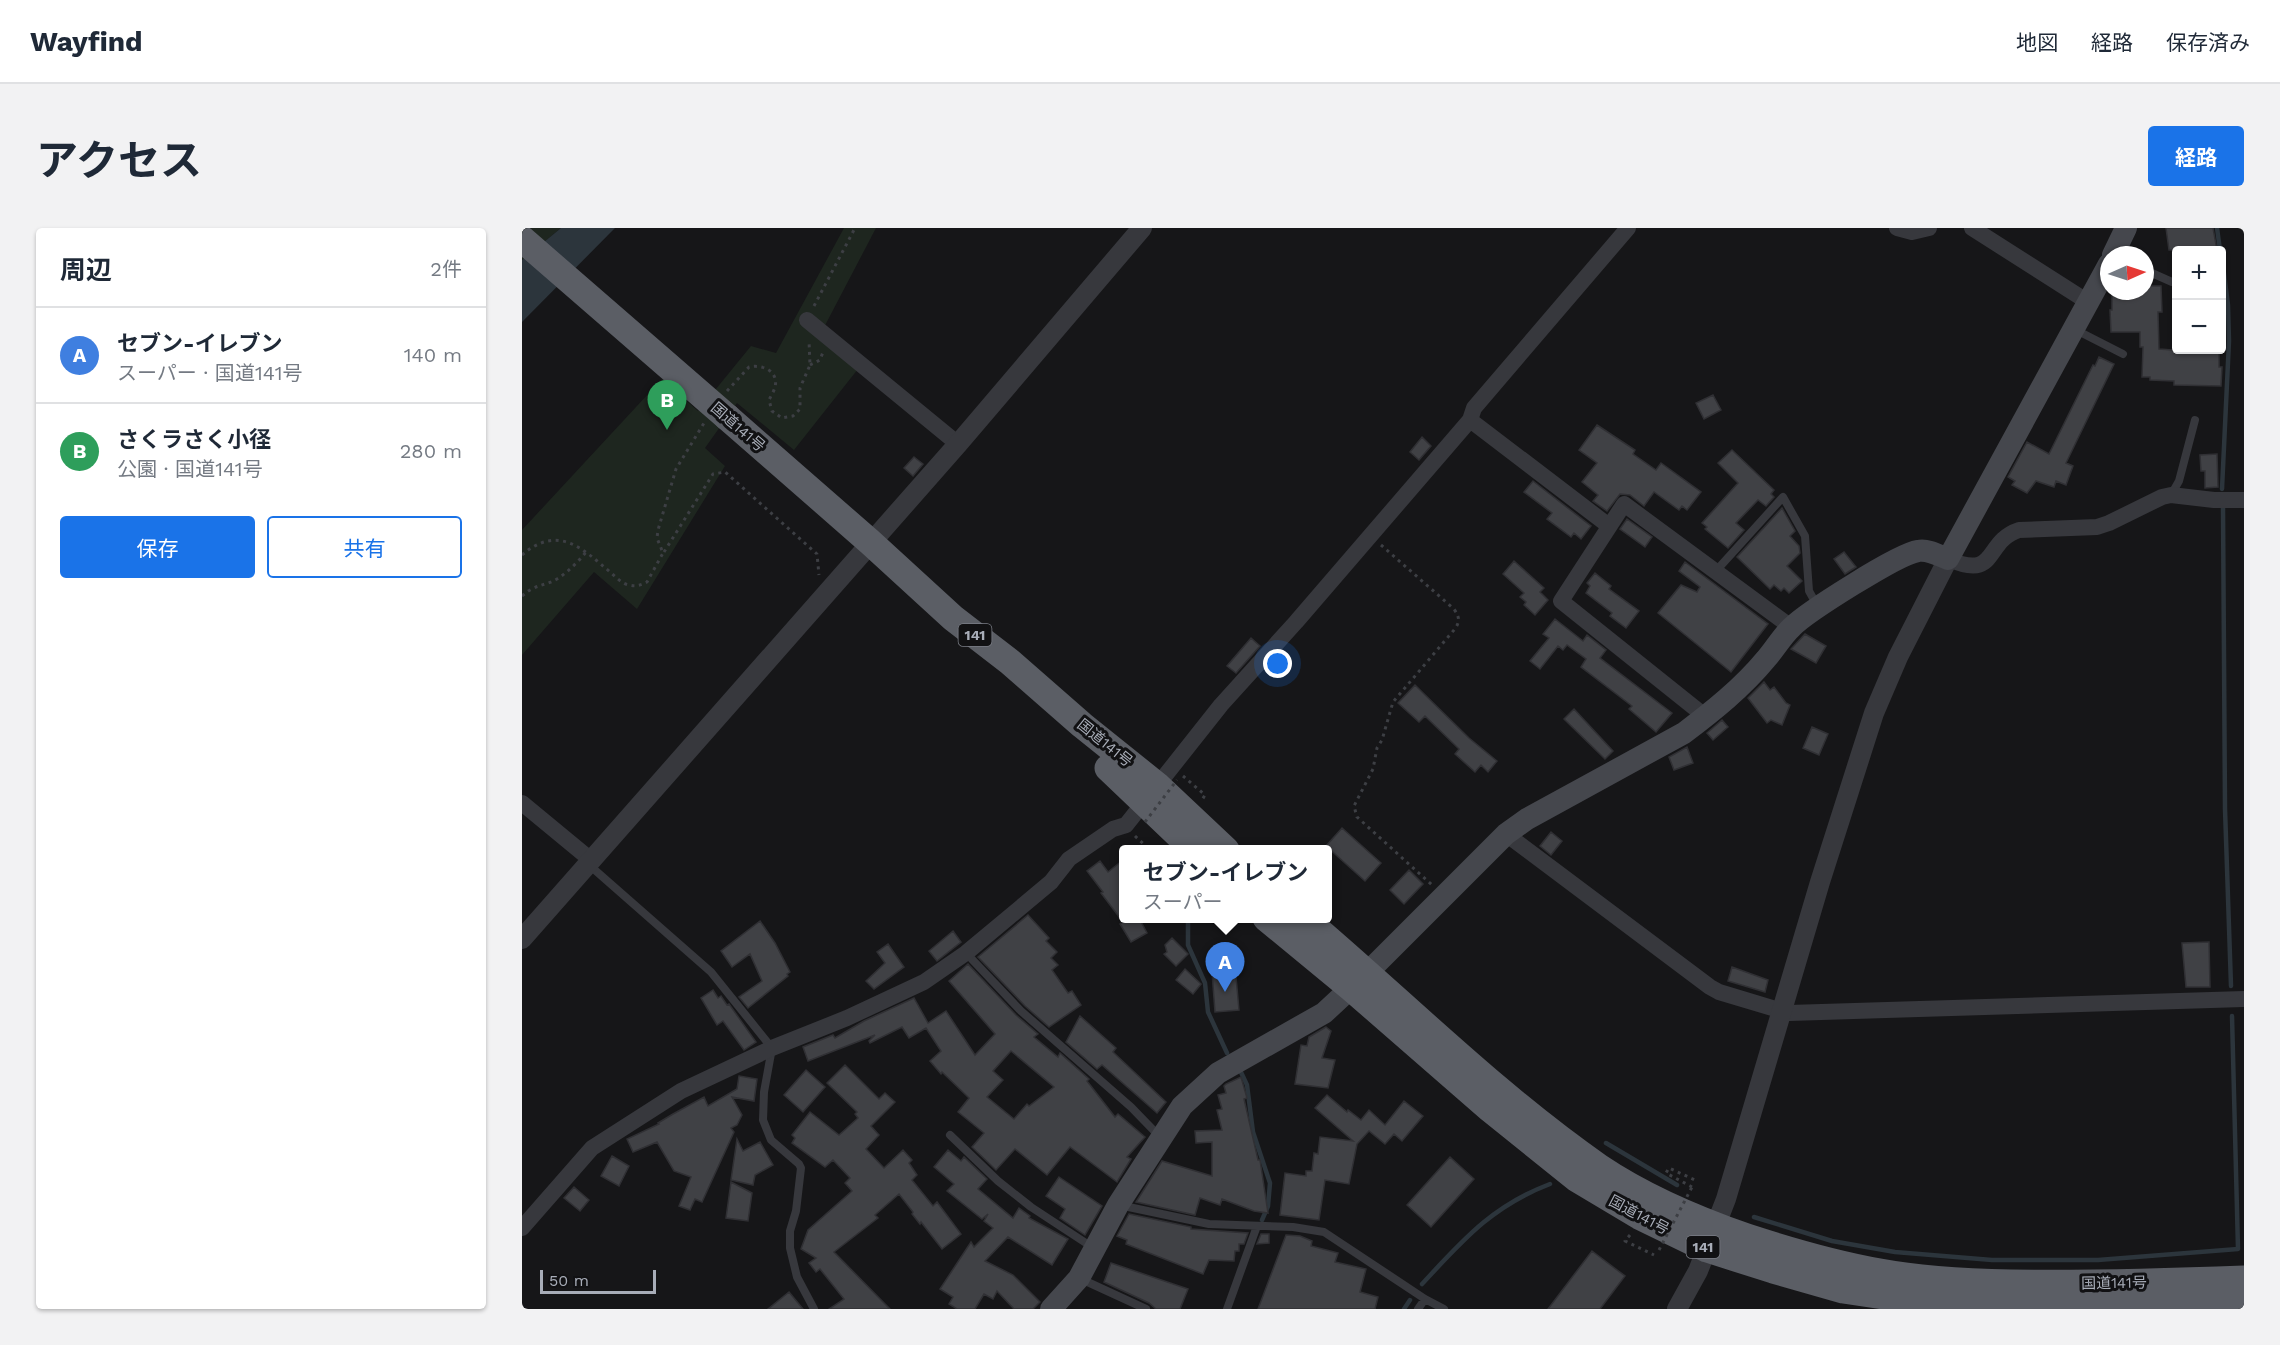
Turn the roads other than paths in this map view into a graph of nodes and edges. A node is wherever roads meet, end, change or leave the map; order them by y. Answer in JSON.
{"nodes":[{"id":1,"x":1142,"y":228,"type":"edge"},
{"id":2,"x":1628,"y":228,"type":"edge"},
{"id":3,"x":1897,"y":228,"type":"edge"},
{"id":4,"x":1929,"y":228,"type":"edge"},
{"id":5,"x":1972,"y":228,"type":"edge"},
{"id":6,"x":2126,"y":228,"type":"edge"},
{"id":7,"x":522,"y":239,"type":"edge"},
{"id":8,"x":2118,"y":246,"type":"edge"},
{"id":9,"x":2154,"y":274,"type":"edge"},
{"id":10,"x":2100,"y":280,"type":"edge"},
{"id":11,"x":2172,"y":282,"type":"edge"},
{"id":12,"x":2088,"y":302,"type":"junction"},
{"id":13,"x":807,"y":320,"type":"dead end"},
{"id":14,"x":2073,"y":328,"type":"junction"},
{"id":15,"x":2124,"y":354,"type":"dead end"},
{"id":16,"x":1470,"y":420,"type":"junction"},
{"id":17,"x":2195,"y":420,"type":"dead end"},
{"id":18,"x":957,"y":444,"type":"junction"},
{"id":19,"x":2171,"y":495,"type":"junction"},
{"id":20,"x":2244,"y":500,"type":"edge"},
{"id":21,"x":1609,"y":526,"type":"junction"},
{"id":22,"x":870,"y":542,"type":"junction"},
{"id":23,"x":1948,"y":559,"type":"junction"},
{"id":24,"x":1715,"y":572,"type":"junction"},
{"id":25,"x":1819,"y":608,"type":"junction"},
{"id":26,"x":1791,"y":627,"type":"junction"},
{"id":27,"x":1706,"y":717,"type":"junction"},
{"id":28,"x":1156,"y":798,"type":"junction"},
{"id":29,"x":522,"y":803,"type":"edge"},
{"id":30,"x":1506,"y":834,"type":"junction"},
{"id":31,"x":1191,"y":845,"type":"edge"},
{"id":32,"x":1221,"y":845,"type":"edge"},
{"id":33,"x":589,"y":862,"type":"junction"},
{"id":34,"x":1274,"y":923,"type":"edge"},
{"id":35,"x":1308,"y":923,"type":"edge"},
{"id":36,"x":522,"y":939,"type":"edge"},
{"id":37,"x":966,"y":953,"type":"junction"},
{"id":38,"x":1359,"y":980,"type":"junction"},
{"id":39,"x":2244,"y":999,"type":"edge"},
{"id":40,"x":1782,"y":1011,"type":"junction"},
{"id":41,"x":772,"y":1048,"type":"junction"},
{"id":42,"x":950,"y":1135,"type":"dead end"},
{"id":43,"x":1161,"y":1138,"type":"junction"},
{"id":44,"x":1118,"y":1205,"type":"junction"},
{"id":45,"x":1257,"y":1226,"type":"junction"},
{"id":46,"x":522,"y":1227,"type":"edge"},
{"id":47,"x":1712,"y":1238,"type":"junction"},
{"id":48,"x":1095,"y":1249,"type":"junction"},
{"id":49,"x":1079,"y":1278,"type":"junction"},
{"id":50,"x":2244,"y":1279,"type":"edge"},
{"id":51,"x":1425,"y":1299,"type":"junction"},
{"id":52,"x":2244,"y":1299,"type":"edge"},
{"id":53,"x":814,"y":1309,"type":"edge"},
{"id":54,"x":1051,"y":1309,"type":"edge"},
{"id":55,"x":1146,"y":1309,"type":"edge"},
{"id":56,"x":1227,"y":1309,"type":"edge"},
{"id":57,"x":1418,"y":1309,"type":"edge"},
{"id":58,"x":1444,"y":1309,"type":"edge"},
{"id":59,"x":1677,"y":1309,"type":"edge"}],
"edges":[{"from":1,"to":18,"type":"street"},
{"from":2,"to":16,"type":"street"},
{"from":3,"to":4,"type":"street"},
{"from":5,"to":12,"type":"street"},
{"from":6,"to":8,"type":"main road"},
{"from":7,"to":22,"type":"highway","name":"国道141号","number":"141","bridge":true},
{"from":9,"to":11,"type":"lane"},
{"from":10,"to":12,"type":"main road"},
{"from":12,"to":14,"type":"main road"},
{"from":13,"to":18,"type":"street"},
{"from":14,"to":15,"type":"lane"},
{"from":14,"to":23,"type":"main road"},
{"from":16,"to":21,"type":"street"},
{"from":16,"to":28,"type":"street"},
{"from":17,"to":19,"type":"lane"},
{"from":18,"to":22,"type":"street"},
{"from":19,"to":20,"type":"street"},
{"from":19,"to":23,"type":"street"},
{"from":21,"to":24,"type":"street"},
{"from":21,"to":27,"type":"street"},
{"from":22,"to":28,"type":"highway","name":"国道141号","number":"141"},
{"from":22,"to":33,"type":"street"},
{"from":23,"to":25,"type":"main road"},
{"from":23,"to":40,"type":"street"},
{"from":24,"to":25,"type":"lane"},
{"from":24,"to":26,"type":"street"},
{"from":25,"to":26,"type":"main road"},
{"from":26,"to":27,"type":"main road"},
{"from":27,"to":30,"type":"main road"},
{"from":28,"to":31,"type":"highway","name":"国道141号","number":"141"},
{"from":28,"to":32,"type":"highway","name":"国道141号","number":"141"},
{"from":28,"to":37,"type":"street"},
{"from":29,"to":33,"type":"street"},
{"from":30,"to":38,"type":"main road"},
{"from":30,"to":40,"type":"street"},
{"from":33,"to":36,"type":"street"},
{"from":33,"to":41,"type":"lane"},
{"from":34,"to":38,"type":"highway","name":"国道141号","number":"141"},
{"from":35,"to":38,"type":"highway","name":"国道141号","number":"141"},
{"from":37,"to":41,"type":"street"},
{"from":37,"to":43,"type":"lane"},
{"from":38,"to":43,"type":"main road"},
{"from":38,"to":47,"type":"highway","name":"国道141号","number":"141"},
{"from":38,"to":47,"type":"highway","name":"国道141号","number":"141"},
{"from":39,"to":40,"type":"street"},
{"from":40,"to":47,"type":"street"},
{"from":41,"to":46,"type":"street"},
{"from":41,"to":53,"type":"lane"},
{"from":42,"to":48,"type":"lane"},
{"from":43,"to":44,"type":"main road"},
{"from":44,"to":45,"type":"lane"},
{"from":44,"to":48,"type":"main road"},
{"from":45,"to":51,"type":"lane"},
{"from":45,"to":56,"type":"lane"},
{"from":47,"to":50,"type":"highway","name":"国道141号","number":"141"},
{"from":47,"to":52,"type":"highway","name":"国道141号","number":"141"},
{"from":47,"to":59,"type":"street"},
{"from":48,"to":49,"type":"main road"},
{"from":49,"to":54,"type":"main road"},
{"from":49,"to":55,"type":"lane"},
{"from":51,"to":57,"type":"lane"},
{"from":51,"to":58,"type":"lane"}]}
